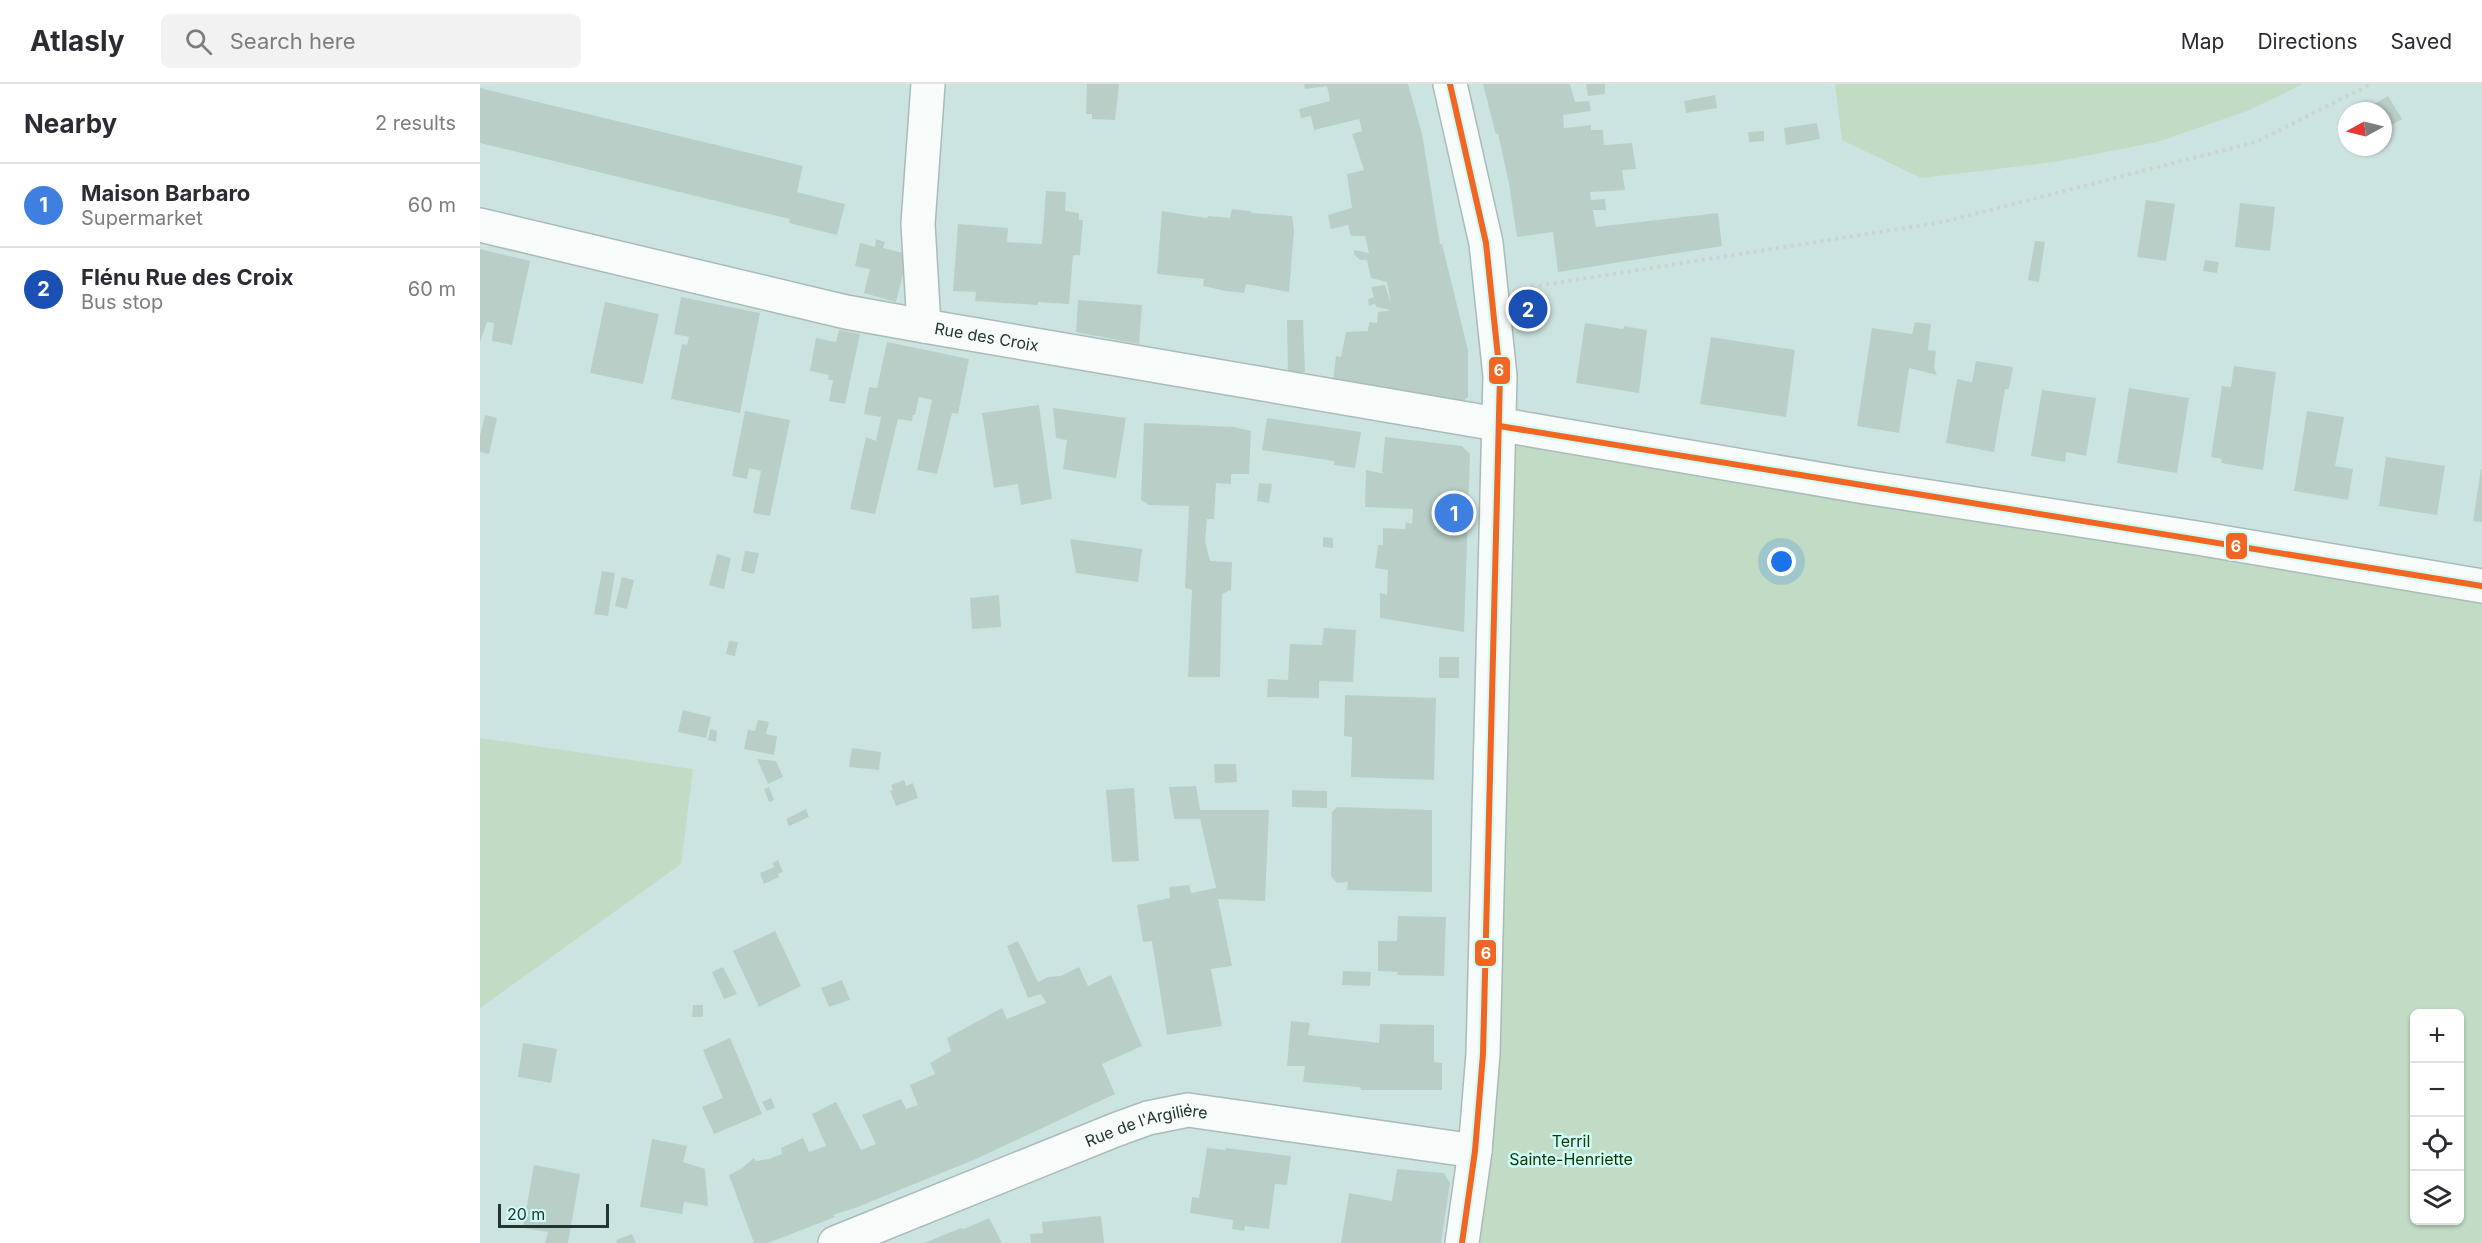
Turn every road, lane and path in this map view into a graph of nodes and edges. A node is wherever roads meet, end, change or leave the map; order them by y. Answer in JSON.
{"nodes":[{"id":1,"x":928,"y":84,"type":"edge"},
{"id":2,"x":1450,"y":84,"type":"edge"},
{"id":3,"x":2371,"y":84,"type":"edge"},
{"id":4,"x":480,"y":225,"type":"edge"},
{"id":5,"x":1491,"y":293,"type":"junction"},
{"id":6,"x":924,"y":326,"type":"junction"},
{"id":7,"x":1499,"y":426,"type":"junction"},
{"id":8,"x":2482,"y":586,"type":"edge"},
{"id":9,"x":1475,"y":1151,"type":"junction"},
{"id":10,"x":835,"y":1243,"type":"edge"},
{"id":11,"x":1462,"y":1243,"type":"edge"}],
"edges":[{"from":1,"to":6,"type":"street"},
{"from":2,"to":5,"type":"street"},
{"from":3,"to":5,"type":"path"},
{"from":4,"to":6,"type":"street","name":"Rue des Croix"},
{"from":5,"to":7,"type":"street"},
{"from":6,"to":7,"type":"street","name":"Rue des Croix"},
{"from":7,"to":8,"type":"street","name":"Rue des Croix"},
{"from":7,"to":9,"type":"street"},
{"from":9,"to":10,"type":"street","name":"Rue de l'Argilière"},
{"from":9,"to":11,"type":"street"}]}
